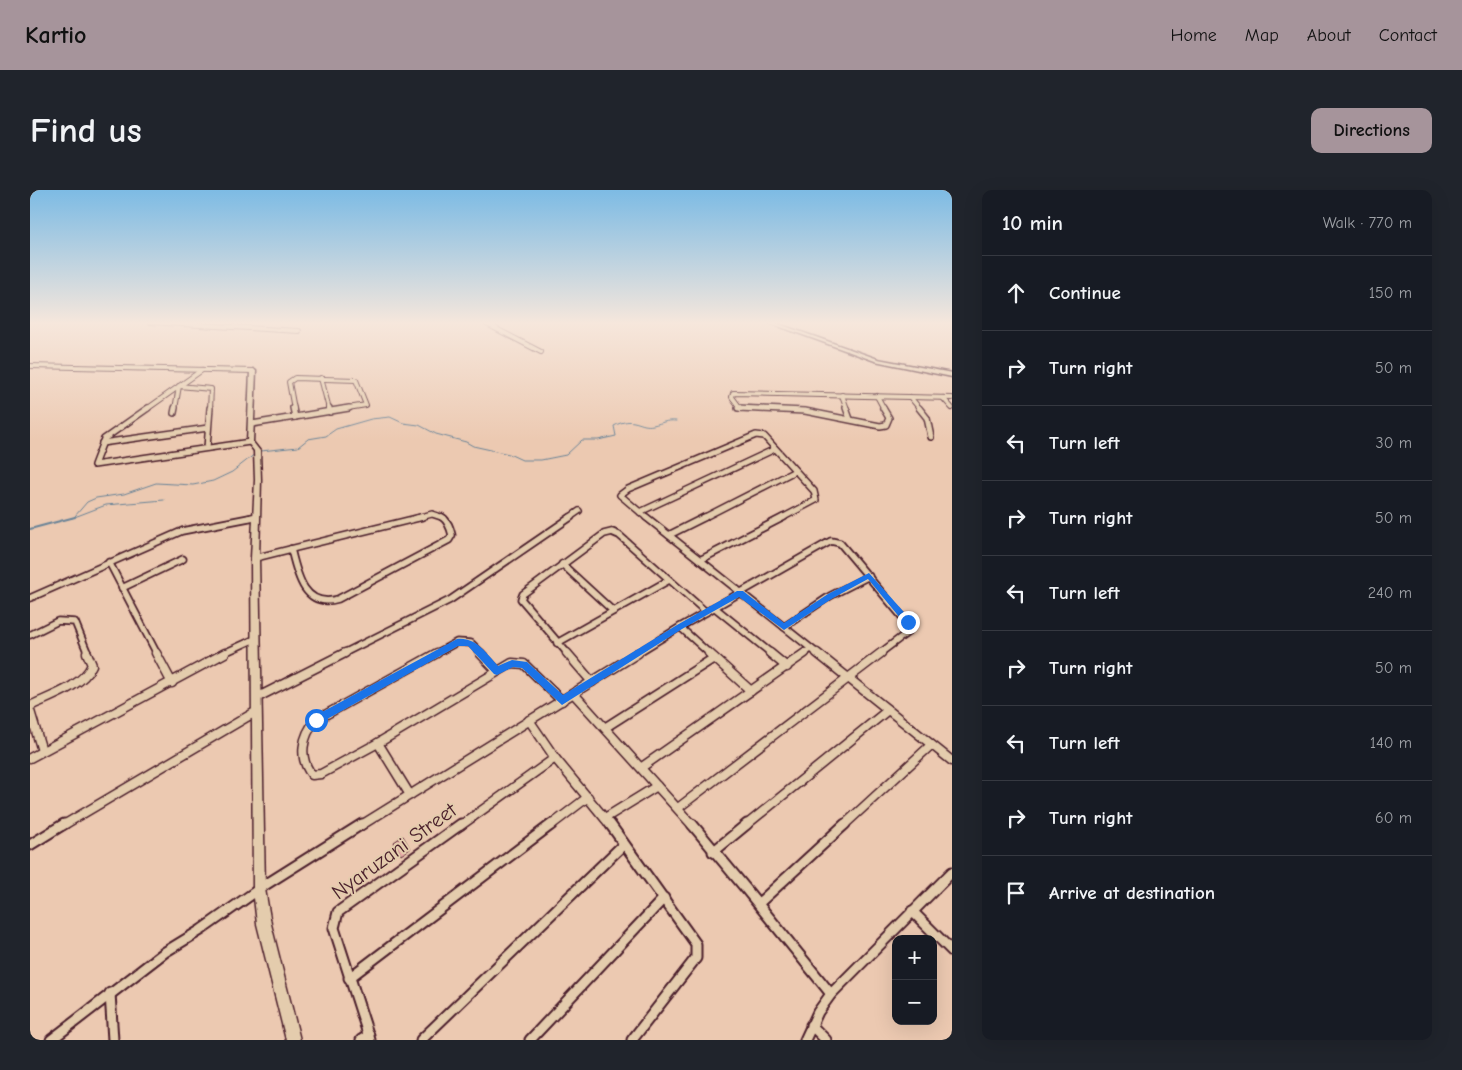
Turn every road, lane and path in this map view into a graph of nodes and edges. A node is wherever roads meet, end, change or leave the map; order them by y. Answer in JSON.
{"nodes":[{"id":1,"x":885,"y":362,"type":"edge"},
{"id":2,"x":30,"y":366,"type":"edge"},
{"id":3,"x":202,"y":370,"type":"junction"},
{"id":4,"x":253,"y":371,"type":"joint"},
{"id":5,"x":952,"y":375,"type":"edge"},
{"id":6,"x":321,"y":378,"type":"junction"},
{"id":7,"x":179,"y":386,"type":"junction"},
{"id":8,"x":842,"y":395,"type":"junction"},
{"id":9,"x":877,"y":396,"type":"junction"},
{"id":10,"x":910,"y":397,"type":"junction"},
{"id":11,"x":943,"y":398,"type":"junction"},
{"id":12,"x":952,"y":398,"type":"edge"},
{"id":13,"x":952,"y":408,"type":"edge"},
{"id":14,"x":330,"y":412,"type":"junction"},
{"id":15,"x":174,"y":413,"type":"dead end"},
{"id":16,"x":294,"y":417,"type":"junction"},
{"id":17,"x":850,"y":419,"type":"junction"},
{"id":18,"x":252,"y":424,"type":"junction"},
{"id":19,"x":208,"y":428,"type":"junction"},
{"id":20,"x":931,"y":437,"type":"dead end"},
{"id":21,"x":250,"y":442,"type":"junction"},
{"id":22,"x":102,"y":443,"type":"junction"},
{"id":23,"x":207,"y":448,"type":"junction"},
{"id":24,"x":775,"y":450,"type":"junction"},
{"id":25,"x":795,"y":471,"type":"junction"},
{"id":26,"x":579,"y":511,"type":"dead end"},
{"id":27,"x":640,"y":512,"type":"junction"},
{"id":28,"x":256,"y":516,"type":"junction"},
{"id":29,"x":670,"y":535,"type":"junction"},
{"id":30,"x":292,"y":549,"type":"junction"},
{"id":31,"x":255,"y":558,"type":"junction"},
{"id":32,"x":183,"y":559,"type":"dead end"},
{"id":33,"x":700,"y":560,"type":"junction"},
{"id":34,"x":109,"y":562,"type":"junction"},
{"id":35,"x":562,"y":564,"type":"junction"},
{"id":36,"x":869,"y":576,"type":"junction"},
{"id":37,"x":669,"y":580,"type":"junction"},
{"id":38,"x":122,"y":588,"type":"junction"},
{"id":39,"x":740,"y":593,"type":"junction"},
{"id":40,"x":30,"y":598,"type":"edge"},
{"id":41,"x":714,"y":608,"type":"junction"},
{"id":42,"x":613,"y":611,"type":"junction"},
{"id":43,"x":706,"y":612,"type":"junction"},
{"id":44,"x":680,"y":627,"type":"junction"},
{"id":45,"x":784,"y":627,"type":"junction"},
{"id":46,"x":30,"y":635,"type":"edge"},
{"id":47,"x":257,"y":638,"type":"junction"},
{"id":48,"x":557,"y":643,"type":"junction"},
{"id":49,"x":811,"y":649,"type":"junction"},
{"id":50,"x":714,"y":658,"type":"junction"},
{"id":51,"x":786,"y":666,"type":"junction"},
{"id":52,"x":497,"y":671,"type":"junction"},
{"id":53,"x":849,"y":678,"type":"junction"},
{"id":54,"x":592,"y":682,"type":"junction"},
{"id":55,"x":172,"y":683,"type":"junction"},
{"id":56,"x":751,"y":691,"type":"junction"},
{"id":57,"x":574,"y":694,"type":"junction"},
{"id":58,"x":258,"y":698,"type":"junction"},
{"id":59,"x":562,"y":701,"type":"junction"},
{"id":60,"x":30,"y":706,"type":"edge"},
{"id":61,"x":888,"y":710,"type":"junction"},
{"id":62,"x":30,"y":711,"type":"edge"},
{"id":63,"x":257,"y":711,"type":"junction"},
{"id":64,"x":529,"y":720,"type":"junction"},
{"id":65,"x":606,"y":727,"type":"junction"},
{"id":66,"x":378,"y":744,"type":"junction"},
{"id":67,"x":931,"y":744,"type":"junction"},
{"id":68,"x":42,"y":752,"type":"junction"},
{"id":69,"x":30,"y":758,"type":"edge"},
{"id":70,"x":555,"y":758,"type":"junction"},
{"id":71,"x":952,"y":761,"type":"edge"},
{"id":72,"x":642,"y":767,"type":"junction"},
{"id":73,"x":657,"y":786,"type":"junction"},
{"id":74,"x":410,"y":795,"type":"junction"},
{"id":75,"x":588,"y":798,"type":"junction"},
{"id":76,"x":678,"y":808,"type":"junction"},
{"id":77,"x":605,"y":818,"type":"junction"},
{"id":78,"x":623,"y":845,"type":"junction"},
{"id":79,"x":30,"y":846,"type":"edge"},
{"id":80,"x":714,"y":852,"type":"junction"},
{"id":81,"x":952,"y":872,"type":"edge"},
{"id":82,"x":259,"y":889,"type":"junction"},
{"id":83,"x":664,"y":898,"type":"junction"},
{"id":84,"x":759,"y":903,"type":"junction"},
{"id":85,"x":912,"y":911,"type":"junction"},
{"id":86,"x":952,"y":951,"type":"edge"},
{"id":87,"x":349,"y":978,"type":"junction"},
{"id":88,"x":110,"y":994,"type":"junction"},
{"id":89,"x":831,"y":994,"type":"junction"},
{"id":90,"x":811,"y":1025,"type":"junction"},
{"id":91,"x":367,"y":1038,"type":"edge"},
{"id":92,"x":51,"y":1040,"type":"edge"},
{"id":93,"x":113,"y":1040,"type":"edge"},
{"id":94,"x":293,"y":1040,"type":"edge"},
{"id":95,"x":421,"y":1040,"type":"edge"},
{"id":96,"x":530,"y":1040,"type":"edge"},
{"id":97,"x":632,"y":1040,"type":"edge"},
{"id":98,"x":804,"y":1040,"type":"edge"},
{"id":99,"x":826,"y":1040,"type":"edge"}],
"edges":[{"from":1,"to":5,"type":"street"},
{"from":2,"to":3,"type":"street"},
{"from":3,"to":4,"type":"street"},
{"from":3,"to":7,"type":"street"},
{"from":4,"to":18,"type":"street"},
{"from":6,"to":14,"type":"street"},
{"from":6,"to":14,"type":"street"},
{"from":6,"to":16,"type":"street"},
{"from":7,"to":15,"type":"street"},
{"from":7,"to":19,"type":"street"},
{"from":7,"to":22,"type":"street"},
{"from":8,"to":9,"type":"street"},
{"from":8,"to":17,"type":"street"},
{"from":8,"to":17,"type":"street"},
{"from":9,"to":10,"type":"street"},
{"from":9,"to":17,"type":"street"},
{"from":10,"to":11,"type":"street"},
{"from":10,"to":20,"type":"street"},
{"from":11,"to":12,"type":"street"},
{"from":11,"to":13,"type":"street"},
{"from":14,"to":16,"type":"street"},
{"from":16,"to":18,"type":"street"},
{"from":18,"to":21,"type":"street"},
{"from":19,"to":22,"type":"street"},
{"from":19,"to":23,"type":"street"},
{"from":21,"to":23,"type":"street"},
{"from":21,"to":28,"type":"street"},
{"from":22,"to":23,"type":"street"},
{"from":24,"to":25,"type":"street"},
{"from":24,"to":27,"type":"street"},
{"from":24,"to":27,"type":"street"},
{"from":25,"to":29,"type":"street"},
{"from":25,"to":33,"type":"street"},
{"from":26,"to":58,"type":"street"},
{"from":27,"to":29,"type":"street"},
{"from":28,"to":31,"type":"street"},
{"from":28,"to":34,"type":"street"},
{"from":29,"to":33,"type":"street"},
{"from":30,"to":30,"type":"street"},
{"from":30,"to":31,"type":"street"},
{"from":31,"to":47,"type":"street"},
{"from":32,"to":38,"type":"street"},
{"from":33,"to":39,"type":"street"},
{"from":34,"to":38,"type":"street"},
{"from":34,"to":40,"type":"street"},
{"from":35,"to":37,"type":"street"},
{"from":35,"to":42,"type":"street"},
{"from":35,"to":48,"type":"street"},
{"from":36,"to":39,"type":"street"},
{"from":36,"to":45,"type":"street"},
{"from":36,"to":53,"type":"street"},
{"from":37,"to":42,"type":"street"},
{"from":37,"to":43,"type":"street"},
{"from":38,"to":55,"type":"street"},
{"from":39,"to":41,"type":"street"},
{"from":39,"to":45,"type":"street"},
{"from":41,"to":43,"type":"street"},
{"from":41,"to":51,"type":"street"},
{"from":42,"to":48,"type":"street"},
{"from":43,"to":44,"type":"street"},
{"from":44,"to":50,"type":"street"},
{"from":44,"to":54,"type":"street"},
{"from":45,"to":49,"type":"street"},
{"from":46,"to":60,"type":"street"},
{"from":47,"to":55,"type":"street"},
{"from":47,"to":58,"type":"street"},
{"from":48,"to":54,"type":"street"},
{"from":49,"to":51,"type":"street"},
{"from":49,"to":53,"type":"street"},
{"from":50,"to":56,"type":"street"},
{"from":50,"to":65,"type":"street"},
{"from":51,"to":56,"type":"street"},
{"from":52,"to":59,"type":"street"},
{"from":52,"to":66,"type":"street"},
{"from":52,"to":66,"type":"street"},
{"from":53,"to":61,"type":"street"},
{"from":53,"to":76,"type":"street"},
{"from":54,"to":57,"type":"street"},
{"from":55,"to":68,"type":"street"},
{"from":56,"to":72,"type":"street"},
{"from":57,"to":59,"type":"street"},
{"from":57,"to":65,"type":"street"},
{"from":58,"to":63,"type":"street"},
{"from":59,"to":64,"type":"street"},
{"from":61,"to":67,"type":"street"},
{"from":61,"to":80,"type":"street"},
{"from":62,"to":68,"type":"street"},
{"from":63,"to":79,"type":"street"},
{"from":63,"to":82,"type":"street"},
{"from":64,"to":70,"type":"street"},
{"from":64,"to":74,"type":"street"},
{"from":65,"to":72,"type":"street"},
{"from":66,"to":74,"type":"street"},
{"from":67,"to":71,"type":"street"},
{"from":67,"to":84,"type":"street"},
{"from":68,"to":69,"type":"street"},
{"from":70,"to":75,"type":"street"},
{"from":70,"to":87,"type":"street","name":"Nyaruzani Street"},
{"from":72,"to":73,"type":"street"},
{"from":73,"to":76,"type":"street"},
{"from":73,"to":77,"type":"street"},
{"from":74,"to":82,"type":"street"},
{"from":75,"to":77,"type":"street"},
{"from":75,"to":87,"type":"street"},
{"from":76,"to":80,"type":"street"},
{"from":77,"to":78,"type":"street"},
{"from":78,"to":83,"type":"street"},
{"from":78,"to":95,"type":"street"},
{"from":80,"to":84,"type":"street"},
{"from":81,"to":85,"type":"street"},
{"from":82,"to":88,"type":"street"},
{"from":82,"to":94,"type":"street"},
{"from":83,"to":96,"type":"street"},
{"from":83,"to":97,"type":"street"},
{"from":84,"to":89,"type":"street"},
{"from":85,"to":86,"type":"street"},
{"from":85,"to":89,"type":"street"},
{"from":87,"to":91,"type":"street","name":"Nyaruzani Street"},
{"from":88,"to":92,"type":"street"},
{"from":88,"to":93,"type":"street"},
{"from":89,"to":90,"type":"street"},
{"from":90,"to":98,"type":"street"},
{"from":90,"to":99,"type":"street"}]}
